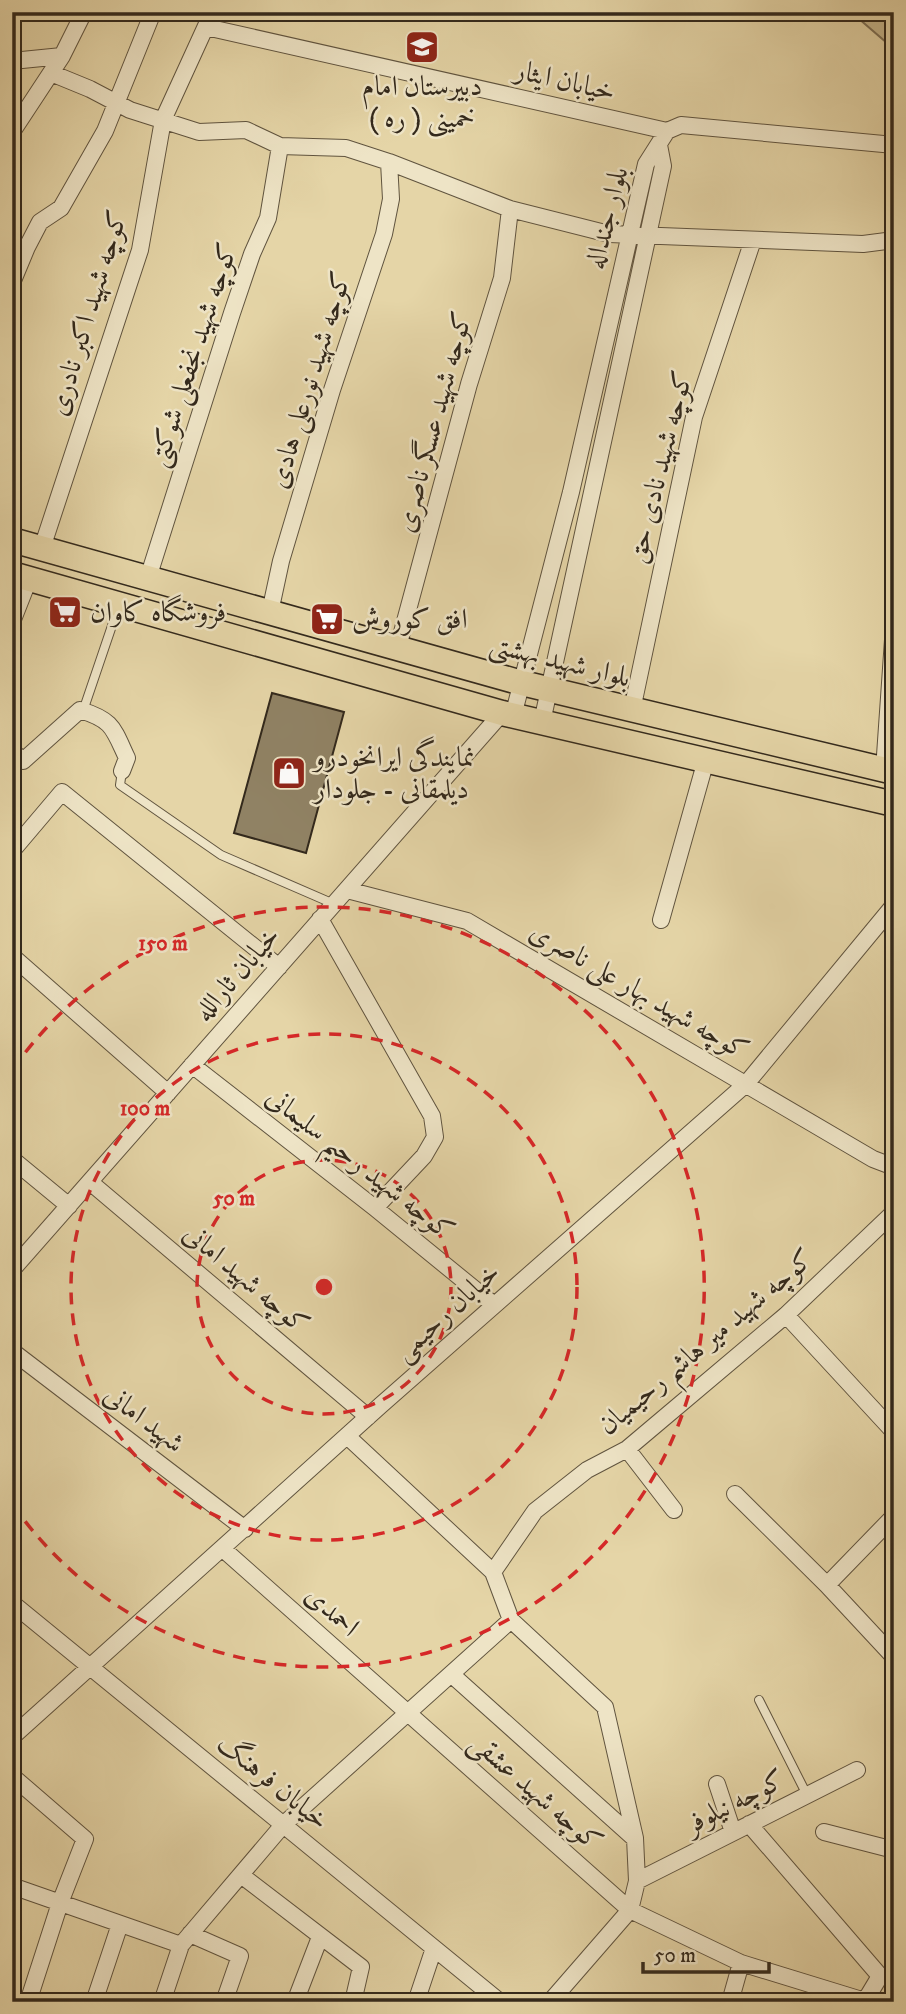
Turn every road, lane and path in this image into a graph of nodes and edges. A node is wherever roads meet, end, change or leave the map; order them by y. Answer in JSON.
{"nodes":[{"id":1,"x":84,"y":12,"type":"edge"},
{"id":2,"x":153,"y":12,"type":"edge"},
{"id":3,"x":208,"y":21,"type":"joint"},
{"id":4,"x":62,"y":56,"type":"junction"},
{"id":5,"x":12,"y":61,"type":"edge"},
{"id":6,"x":51,"y":73,"type":"junction"},
{"id":7,"x":117,"y":103,"type":"junction"},
{"id":8,"x":163,"y":120,"type":"junction"},
{"id":9,"x":12,"y":132,"type":"edge"},
{"id":10,"x":663,"y":138,"type":"junction"},
{"id":11,"x":894,"y":145,"type":"edge"},
{"id":12,"x":280,"y":146,"type":"junction"},
{"id":13,"x":389,"y":162,"type":"junction"},
{"id":14,"x":510,"y":209,"type":"junction"},
{"id":15,"x":629,"y":236,"type":"junction"},
{"id":16,"x":648,"y":237,"type":"junction"},
{"id":17,"x":753,"y":240,"type":"junction"},
{"id":18,"x":894,"y":240,"type":"edge"},
{"id":19,"x":12,"y":283,"type":"edge"},
{"id":20,"x":587,"y":420,"type":"junction"},
{"id":21,"x":607,"y":429,"type":"junction"},
{"id":22,"x":12,"y":540,"type":"edge"},
{"id":23,"x":43,"y":548,"type":"junction"},
{"id":24,"x":20,"y":576,"type":"edge"},
{"id":25,"x":148,"y":578,"type":"junction"},
{"id":26,"x":119,"y":604,"type":"junction"},
{"id":27,"x":270,"y":612,"type":"junction"},
{"id":28,"x":12,"y":622,"type":"edge"},
{"id":29,"x":894,"y":625,"type":"edge"},
{"id":30,"x":398,"y":647,"type":"junction"},
{"id":31,"x":522,"y":683,"type":"junction"},
{"id":32,"x":550,"y":690,"type":"junction"},
{"id":33,"x":632,"y":710,"type":"junction"},
{"id":34,"x":83,"y":711,"type":"junction"},
{"id":35,"x":508,"y":714,"type":"junction"},
{"id":36,"x":542,"y":722,"type":"junction"},
{"id":37,"x":12,"y":751,"type":"edge"},
{"id":38,"x":706,"y":760,"type":"junction"},
{"id":39,"x":889,"y":771,"type":"edge"},
{"id":40,"x":122,"y":772,"type":"joint"},
{"id":41,"x":894,"y":804,"type":"edge"},
{"id":42,"x":12,"y":851,"type":"edge"},
{"id":43,"x":346,"y":890,"type":"junction"},
{"id":44,"x":334,"y":904,"type":"junction"},
{"id":45,"x":894,"y":905,"type":"edge"},
{"id":46,"x":320,"y":919,"type":"junction"},
{"id":47,"x":661,"y":920,"type":"dead end"},
{"id":48,"x":12,"y":956,"type":"edge"},
{"id":49,"x":279,"y":967,"type":"junction"},
{"id":50,"x":192,"y":1065,"type":"junction"},
{"id":51,"x":746,"y":1084,"type":"junction"},
{"id":52,"x":168,"y":1093,"type":"junction"},
{"id":53,"x":12,"y":1160,"type":"edge"},
{"id":54,"x":894,"y":1167,"type":"edge"},
{"id":55,"x":90,"y":1182,"type":"junction"},
{"id":56,"x":69,"y":1206,"type":"junction"},
{"id":57,"x":375,"y":1208,"type":"junction"},
{"id":58,"x":893,"y":1214,"type":"edge"},
{"id":59,"x":12,"y":1270,"type":"edge"},
{"id":60,"x":494,"y":1305,"type":"junction"},
{"id":61,"x":786,"y":1315,"type":"junction"},
{"id":62,"x":12,"y":1351,"type":"edge"},
{"id":63,"x":368,"y":1417,"type":"junction"},
{"id":64,"x":894,"y":1432,"type":"edge"},
{"id":65,"x":347,"y":1436,"type":"junction"},
{"id":66,"x":627,"y":1449,"type":"junction"},
{"id":67,"x":735,"y":1494,"type":"dead end"},
{"id":68,"x":674,"y":1510,"type":"dead end"},
{"id":69,"x":894,"y":1516,"type":"edge"},
{"id":70,"x":245,"y":1529,"type":"junction"},
{"id":71,"x":223,"y":1549,"type":"junction"},
{"id":72,"x":493,"y":1572,"type":"junction"},
{"id":73,"x":827,"y":1585,"type":"junction"},
{"id":74,"x":12,"y":1603,"type":"edge"},
{"id":75,"x":511,"y":1620,"type":"junction"},
{"id":76,"x":894,"y":1657,"type":"edge"},
{"id":77,"x":92,"y":1668,"type":"junction"},
{"id":78,"x":451,"y":1674,"type":"junction"},
{"id":79,"x":759,"y":1700,"type":"dead end"},
{"id":80,"x":407,"y":1713,"type":"junction"},
{"id":81,"x":12,"y":1737,"type":"edge"},
{"id":82,"x":857,"y":1770,"type":"dead end"},
{"id":83,"x":12,"y":1776,"type":"edge"},
{"id":84,"x":717,"y":1784,"type":"dead end"},
{"id":85,"x":807,"y":1795,"type":"junction"},
{"id":86,"x":750,"y":1824,"type":"junction"},
{"id":87,"x":284,"y":1825,"type":"junction"},
{"id":88,"x":733,"y":1832,"type":"junction"},
{"id":89,"x":824,"y":1832,"type":"dead end"},
{"id":90,"x":635,"y":1838,"type":"junction"},
{"id":91,"x":894,"y":1850,"type":"edge"},
{"id":92,"x":241,"y":1875,"type":"junction"},
{"id":93,"x":637,"y":1881,"type":"junction"},
{"id":94,"x":12,"y":1886,"type":"edge"},
{"id":95,"x":60,"y":1903,"type":"junction"},
{"id":96,"x":630,"y":1910,"type":"junction"},
{"id":97,"x":120,"y":1924,"type":"junction"},
{"id":98,"x":320,"y":1937,"type":"junction"},
{"id":99,"x":186,"y":1940,"type":"junction"},
{"id":100,"x":434,"y":1948,"type":"junction"},
{"id":101,"x":741,"y":1963,"type":"junction"},
{"id":102,"x":887,"y":1978,"type":"edge"},
{"id":103,"x":485,"y":1996,"type":"edge"},
{"id":104,"x":28,"y":2002,"type":"edge"},
{"id":105,"x":94,"y":2002,"type":"edge"},
{"id":106,"x":162,"y":2002,"type":"edge"},
{"id":107,"x":225,"y":2002,"type":"edge"},
{"id":108,"x":295,"y":2002,"type":"edge"},
{"id":109,"x":353,"y":2002,"type":"edge"},
{"id":110,"x":416,"y":2002,"type":"edge"},
{"id":111,"x":500,"y":2002,"type":"edge"},
{"id":112,"x":550,"y":2002,"type":"edge"},
{"id":113,"x":730,"y":2002,"type":"edge"}],
"edges":[{"from":1,"to":4,"type":"street"},
{"from":2,"to":7,"type":"street"},
{"from":3,"to":8,"type":"street","name":"کوچه شهید اکبر نادری"},
{"from":3,"to":10,"type":"street","name":"خیابان ایثار"},
{"from":4,"to":5,"type":"street"},
{"from":4,"to":6,"type":"street"},
{"from":6,"to":7,"type":"street"},
{"from":6,"to":9,"type":"street"},
{"from":7,"to":8,"type":"street"},
{"from":7,"to":19,"type":"street"},
{"from":8,"to":12,"type":"street"},
{"from":8,"to":23,"type":"street","name":"کوچه شهید اکبر نادری"},
{"from":10,"to":11,"type":"street","name":"خیابان ایثار"},
{"from":10,"to":15,"type":"street","name":"بلوار جنداله"},
{"from":10,"to":16,"type":"street","name":"بلوار جنداله"},
{"from":12,"to":13,"type":"street"},
{"from":12,"to":25,"type":"street","name":"کوچه شهید نجفعلی شوکتی"},
{"from":13,"to":14,"type":"street"},
{"from":13,"to":27,"type":"street","name":"کوچه شهید نورعلی هادی"},
{"from":14,"to":15,"type":"street"},
{"from":14,"to":30,"type":"street","name":"کوچه شهید عسگر ناصری"},
{"from":15,"to":16,"type":"street"},
{"from":15,"to":20,"type":"street","name":"بلوار جنداله"},
{"from":16,"to":17,"type":"street"},
{"from":16,"to":21,"type":"street","name":"بلوار جنداله"},
{"from":17,"to":18,"type":"street"},
{"from":17,"to":33,"type":"street","name":"کوچه شهید نادی حق"},
{"from":20,"to":21,"type":"street"},
{"from":20,"to":31,"type":"street","name":"بلوار جنداله"},
{"from":21,"to":32,"type":"street","name":"بلوار جنداله"},
{"from":22,"to":23,"type":"main road","name":"بلوار شهید بهشتی"},
{"from":23,"to":25,"type":"main road","name":"بلوار شهید بهشتی"},
{"from":24,"to":26,"type":"main road"},
{"from":24,"to":28,"type":"street"},
{"from":25,"to":27,"type":"main road","name":"بلوار شهید بهشتی"},
{"from":26,"to":34,"type":"lane"},
{"from":26,"to":35,"type":"main road"},
{"from":27,"to":30,"type":"main road","name":"بلوار شهید بهشتی"},
{"from":29,"to":39,"type":"street"},
{"from":30,"to":31,"type":"main road","name":"بلوار شهید بهشتی"},
{"from":31,"to":32,"type":"main road","name":"بلوار شهید بهشتی"},
{"from":31,"to":35,"type":"street","name":"بلوار جنداله"},
{"from":32,"to":33,"type":"main road","name":"بلوار شهید بهشتی"},
{"from":32,"to":36,"type":"street","name":"بلوار جنداله"},
{"from":33,"to":39,"type":"main road","name":"بلوار شهید بهشتی"},
{"from":34,"to":37,"type":"street"},
{"from":34,"to":40,"type":"street"},
{"from":35,"to":36,"type":"main road"},
{"from":35,"to":43,"type":"street","name":"خیابان ثارالله"},
{"from":36,"to":38,"type":"main road"},
{"from":38,"to":41,"type":"main road"},
{"from":38,"to":47,"type":"street"},
{"from":40,"to":44,"type":"lane"},
{"from":42,"to":49,"type":"street"},
{"from":43,"to":44,"type":"street","name":"خیابان ثارالله"},
{"from":43,"to":51,"type":"street","name":"کوچه شهید بهار علی ناصری"},
{"from":44,"to":46,"type":"street","name":"خیابان ثارالله"},
{"from":45,"to":51,"type":"street","name":"خیابان رحیمی"},
{"from":46,"to":49,"type":"street","name":"خیابان ثارالله"},
{"from":46,"to":57,"type":"street"},
{"from":48,"to":52,"type":"street"},
{"from":49,"to":50,"type":"street","name":"خیابان ثارالله"},
{"from":50,"to":52,"type":"street","name":"خیابان ثارالله"},
{"from":50,"to":57,"type":"street","name":"کوچه شهید رحیم سلیمانی"},
{"from":51,"to":54,"type":"street","name":"کوچه شهید بهار علی ناصری"},
{"from":51,"to":60,"type":"street","name":"خیابان رحیمی"},
{"from":52,"to":55,"type":"street","name":"خیابان ثارالله"},
{"from":53,"to":56,"type":"street"},
{"from":55,"to":56,"type":"street","name":"خیابان ثارالله"},
{"from":55,"to":63,"type":"street","name":"کوچه شهید امانی"},
{"from":56,"to":59,"type":"street","name":"خیابان ثارالله"},
{"from":57,"to":60,"type":"street","name":"کوچه شهید رحیم سلیمانی"},
{"from":58,"to":61,"type":"street","name":"کوچه شهید میر هاشم رحیمیان"},
{"from":60,"to":63,"type":"street","name":"خیابان رحیمی"},
{"from":61,"to":64,"type":"street"},
{"from":61,"to":66,"type":"street","name":"کوچه شهید میر هاشم رحیمیان"},
{"from":62,"to":70,"type":"street","name":"شهید امانی"},
{"from":63,"to":65,"type":"street","name":"خیابان رحیمی"},
{"from":65,"to":70,"type":"street","name":"خیابان رحیمی"},
{"from":65,"to":72,"type":"street"},
{"from":66,"to":68,"type":"street"},
{"from":66,"to":72,"type":"street","name":"کوچه شهید میر هاشم رحیمیان"},
{"from":67,"to":73,"type":"street"},
{"from":69,"to":73,"type":"street"},
{"from":70,"to":71,"type":"street","name":"خیابان رحیمی"},
{"from":71,"to":77,"type":"street","name":"خیابان رحیمی"},
{"from":71,"to":80,"type":"street","name":"احمدی"},
{"from":72,"to":75,"type":"street"},
{"from":73,"to":76,"type":"street"},
{"from":74,"to":77,"type":"street","name":"خیابان فرهنگ"},
{"from":75,"to":78,"type":"street"},
{"from":75,"to":90,"type":"street"},
{"from":77,"to":81,"type":"street","name":"خیابان رحیمی"},
{"from":77,"to":87,"type":"street","name":"خیابان فرهنگ"},
{"from":78,"to":80,"type":"street"},
{"from":78,"to":90,"type":"street"},
{"from":79,"to":85,"type":"lane"},
{"from":80,"to":87,"type":"street"},
{"from":80,"to":96,"type":"street","name":"کوچه شهید عشقی"},
{"from":82,"to":85,"type":"street","name":"کوچه نیلوفر"},
{"from":83,"to":95,"type":"street"},
{"from":84,"to":88,"type":"street"},
{"from":85,"to":86,"type":"street","name":"کوچه نیلوفر"},
{"from":86,"to":88,"type":"street","name":"کوچه نیلوفر"},
{"from":86,"to":102,"type":"street"},
{"from":87,"to":92,"type":"street"},
{"from":87,"to":100,"type":"street","name":"خیابان فرهنگ"},
{"from":88,"to":93,"type":"street","name":"کوچه نیلوفر"},
{"from":89,"to":91,"type":"street"},
{"from":90,"to":93,"type":"street"},
{"from":92,"to":98,"type":"street"},
{"from":92,"to":99,"type":"street"},
{"from":93,"to":96,"type":"street"},
{"from":94,"to":95,"type":"street"},
{"from":95,"to":97,"type":"street"},
{"from":95,"to":104,"type":"street"},
{"from":96,"to":101,"type":"street","name":"کوچه شهید عشقی"},
{"from":96,"to":112,"type":"street"},
{"from":97,"to":99,"type":"street"},
{"from":97,"to":105,"type":"street"},
{"from":98,"to":108,"type":"street"},
{"from":98,"to":109,"type":"street"},
{"from":99,"to":106,"type":"street"},
{"from":99,"to":107,"type":"street"},
{"from":100,"to":103,"type":"street","name":"خیابان فرهنگ"},
{"from":100,"to":110,"type":"street"},
{"from":101,"to":102,"type":"street","name":"کوچه شهید عشقی"},
{"from":101,"to":113,"type":"street"},
{"from":103,"to":111,"type":"street","name":"خیابان فرهنگ"}]}
